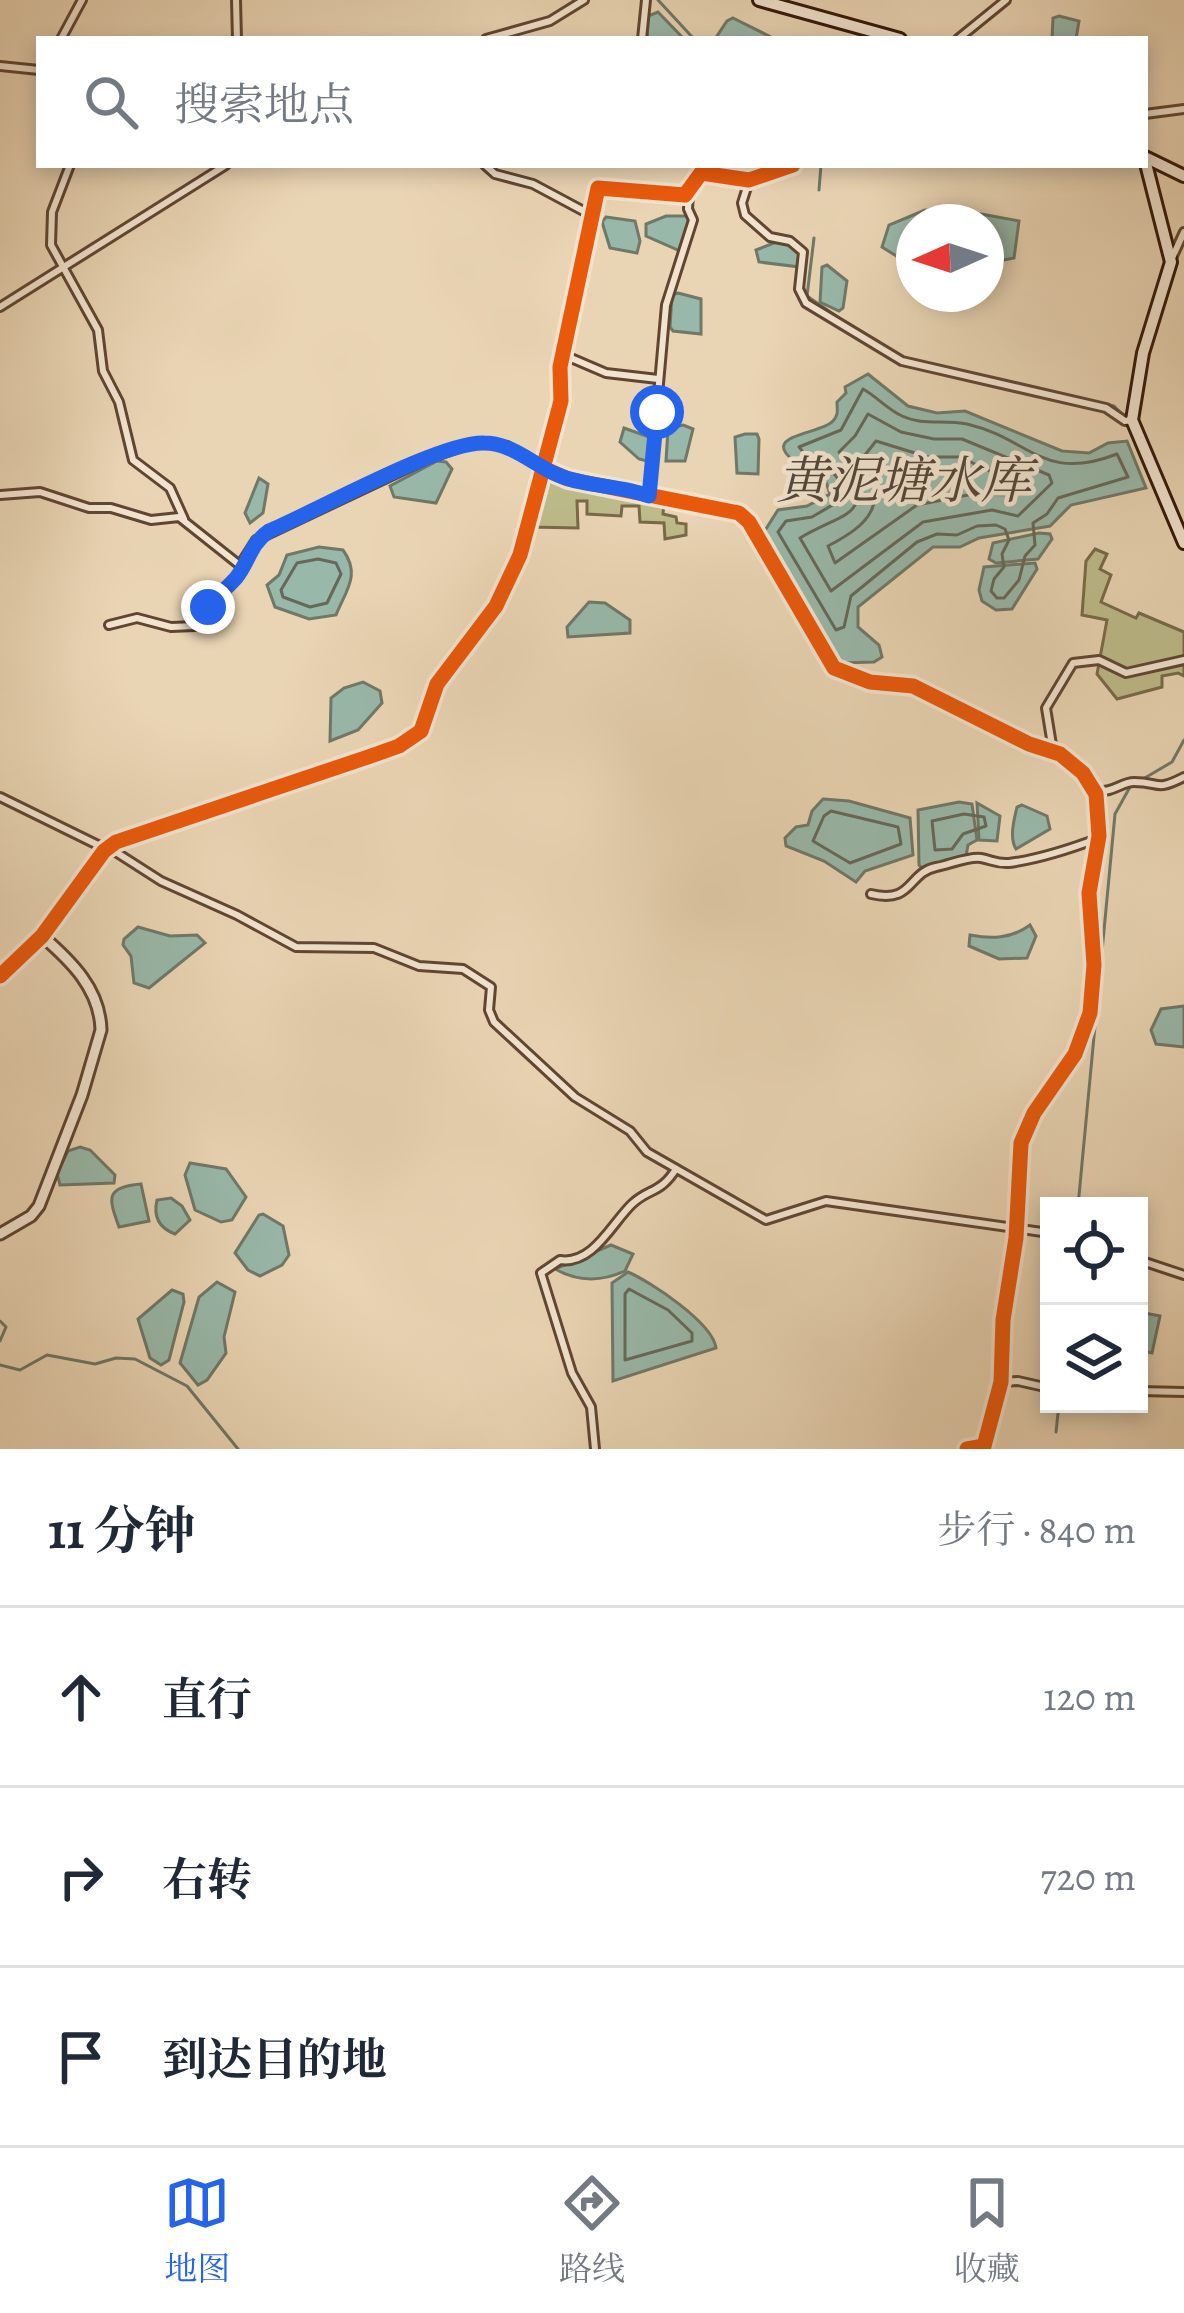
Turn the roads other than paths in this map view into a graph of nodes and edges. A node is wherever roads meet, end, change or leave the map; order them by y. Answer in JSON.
{"nodes":[{"id":1,"x":82,"y":0,"type":"edge"},
{"id":2,"x":236,"y":0,"type":"edge"},
{"id":3,"x":584,"y":0,"type":"edge"},
{"id":4,"x":646,"y":0,"type":"edge"},
{"id":5,"x":759,"y":0,"type":"edge"},
{"id":6,"x":1006,"y":0,"type":"edge"},
{"id":7,"x":63,"y":36,"type":"edge"},
{"id":8,"x":237,"y":36,"type":"edge"},
{"id":9,"x":497,"y":36,"type":"edge"},
{"id":10,"x":642,"y":36,"type":"edge"},
{"id":11,"x":889,"y":36,"type":"edge"},
{"id":12,"x":962,"y":36,"type":"edge"},
{"id":13,"x":0,"y":66,"type":"edge"},
{"id":14,"x":36,"y":70,"type":"edge"},
{"id":15,"x":1184,"y":109,"type":"edge"},
{"id":16,"x":1148,"y":114,"type":"edge"},
{"id":17,"x":1148,"y":159,"type":"edge"},
{"id":18,"x":69,"y":168,"type":"edge"},
{"id":19,"x":221,"y":168,"type":"edge"},
{"id":20,"x":488,"y":168,"type":"edge"},
{"id":21,"x":784,"y":168,"type":"edge"},
{"id":22,"x":1148,"y":168,"type":"edge"},
{"id":23,"x":720,"y":171,"type":"edge"},
{"id":24,"x":1184,"y":176,"type":"edge"},
{"id":25,"x":749,"y":180,"type":"junction"},
{"id":26,"x":689,"y":194,"type":"junction"},
{"id":27,"x":591,"y":215,"type":"junction"},
{"id":28,"x":1184,"y":232,"type":"edge"},
{"id":29,"x":1171,"y":262,"type":"junction"},
{"id":30,"x":64,"y":268,"type":"junction"},
{"id":31,"x":0,"y":307,"type":"edge"},
{"id":32,"x":563,"y":355,"type":"junction"},
{"id":33,"x":658,"y":379,"type":"junction"},
{"id":34,"x":1132,"y":420,"type":"junction"},
{"id":35,"x":545,"y":468,"type":"junction"},
{"id":36,"x":0,"y":495,"type":"edge"},
{"id":37,"x":649,"y":496,"type":"junction"},
{"id":38,"x":184,"y":519,"type":"junction"},
{"id":39,"x":1184,"y":543,"type":"edge"},
{"id":40,"x":242,"y":567,"type":"junction"},
{"id":41,"x":109,"y":625,"type":"dead end"},
{"id":42,"x":1184,"y":660,"type":"edge"},
{"id":43,"x":1053,"y":751,"type":"junction"},
{"id":44,"x":1184,"y":777,"type":"edge"},
{"id":45,"x":1095,"y":791,"type":"junction"},
{"id":46,"x":0,"y":796,"type":"edge"},
{"id":47,"x":1099,"y":838,"type":"junction"},
{"id":48,"x":107,"y":848,"type":"junction"},
{"id":49,"x":872,"y":894,"type":"dead end"},
{"id":50,"x":42,"y":936,"type":"junction"},
{"id":51,"x":0,"y":976,"type":"edge"},
{"id":52,"x":676,"y":1169,"type":"junction"},
{"id":53,"x":1017,"y":1226,"type":"junction"},
{"id":54,"x":1040,"y":1231,"type":"edge"},
{"id":55,"x":0,"y":1234,"type":"edge"},
{"id":56,"x":1148,"y":1263,"type":"edge"},
{"id":57,"x":1184,"y":1275,"type":"edge"},
{"id":58,"x":1000,"y":1382,"type":"junction"},
{"id":59,"x":1040,"y":1386,"type":"edge"},
{"id":60,"x":1148,"y":1391,"type":"edge"},
{"id":61,"x":1184,"y":1392,"type":"edge"},
{"id":62,"x":984,"y":1448,"type":"edge"},
{"id":63,"x":595,"y":1449,"type":"edge"},
{"id":64,"x":967,"y":1449,"type":"edge"}],
"edges":[{"from":1,"to":7,"type":"street"},
{"from":2,"to":8,"type":"street"},
{"from":3,"to":9,"type":"street"},
{"from":4,"to":10,"type":"street"},
{"from":5,"to":11,"type":"main road"},
{"from":6,"to":12,"type":"street"},
{"from":13,"to":14,"type":"street"},
{"from":15,"to":16,"type":"street"},
{"from":17,"to":24,"type":"main road"},
{"from":18,"to":30,"type":"street"},
{"from":19,"to":30,"type":"street"},
{"from":20,"to":27,"type":"street"},
{"from":21,"to":25,"type":"street"},
{"from":22,"to":29,"type":"main road"},
{"from":23,"to":25,"type":"street"},
{"from":23,"to":26,"type":"street"},
{"from":25,"to":34,"type":"street"},
{"from":26,"to":27,"type":"street"},
{"from":26,"to":33,"type":"street"},
{"from":27,"to":32,"type":"street"},
{"from":28,"to":29,"type":"street"},
{"from":29,"to":34,"type":"main road"},
{"from":30,"to":31,"type":"street"},
{"from":30,"to":38,"type":"street"},
{"from":32,"to":33,"type":"street"},
{"from":32,"to":35,"type":"street"},
{"from":33,"to":37,"type":"street"},
{"from":34,"to":39,"type":"main road"},
{"from":35,"to":37,"type":"street"},
{"from":35,"to":40,"type":"street"},
{"from":35,"to":48,"type":"street"},
{"from":36,"to":38,"type":"street"},
{"from":37,"to":43,"type":"street"},
{"from":38,"to":40,"type":"street"},
{"from":40,"to":41,"type":"street"},
{"from":42,"to":43,"type":"street"},
{"from":43,"to":45,"type":"street"},
{"from":44,"to":45,"type":"street"},
{"from":45,"to":47,"type":"street"},
{"from":46,"to":48,"type":"street"},
{"from":47,"to":49,"type":"street"},
{"from":47,"to":53,"type":"street"},
{"from":48,"to":50,"type":"street"},
{"from":48,"to":52,"type":"street"},
{"from":50,"to":51,"type":"street"},
{"from":50,"to":55,"type":"street"},
{"from":52,"to":53,"type":"street"},
{"from":52,"to":63,"type":"street"},
{"from":53,"to":54,"type":"street"},
{"from":53,"to":58,"type":"street"},
{"from":56,"to":57,"type":"street"},
{"from":58,"to":59,"type":"street"},
{"from":58,"to":62,"type":"street"},
{"from":60,"to":61,"type":"street"},
{"from":62,"to":64,"type":"street"}]}
